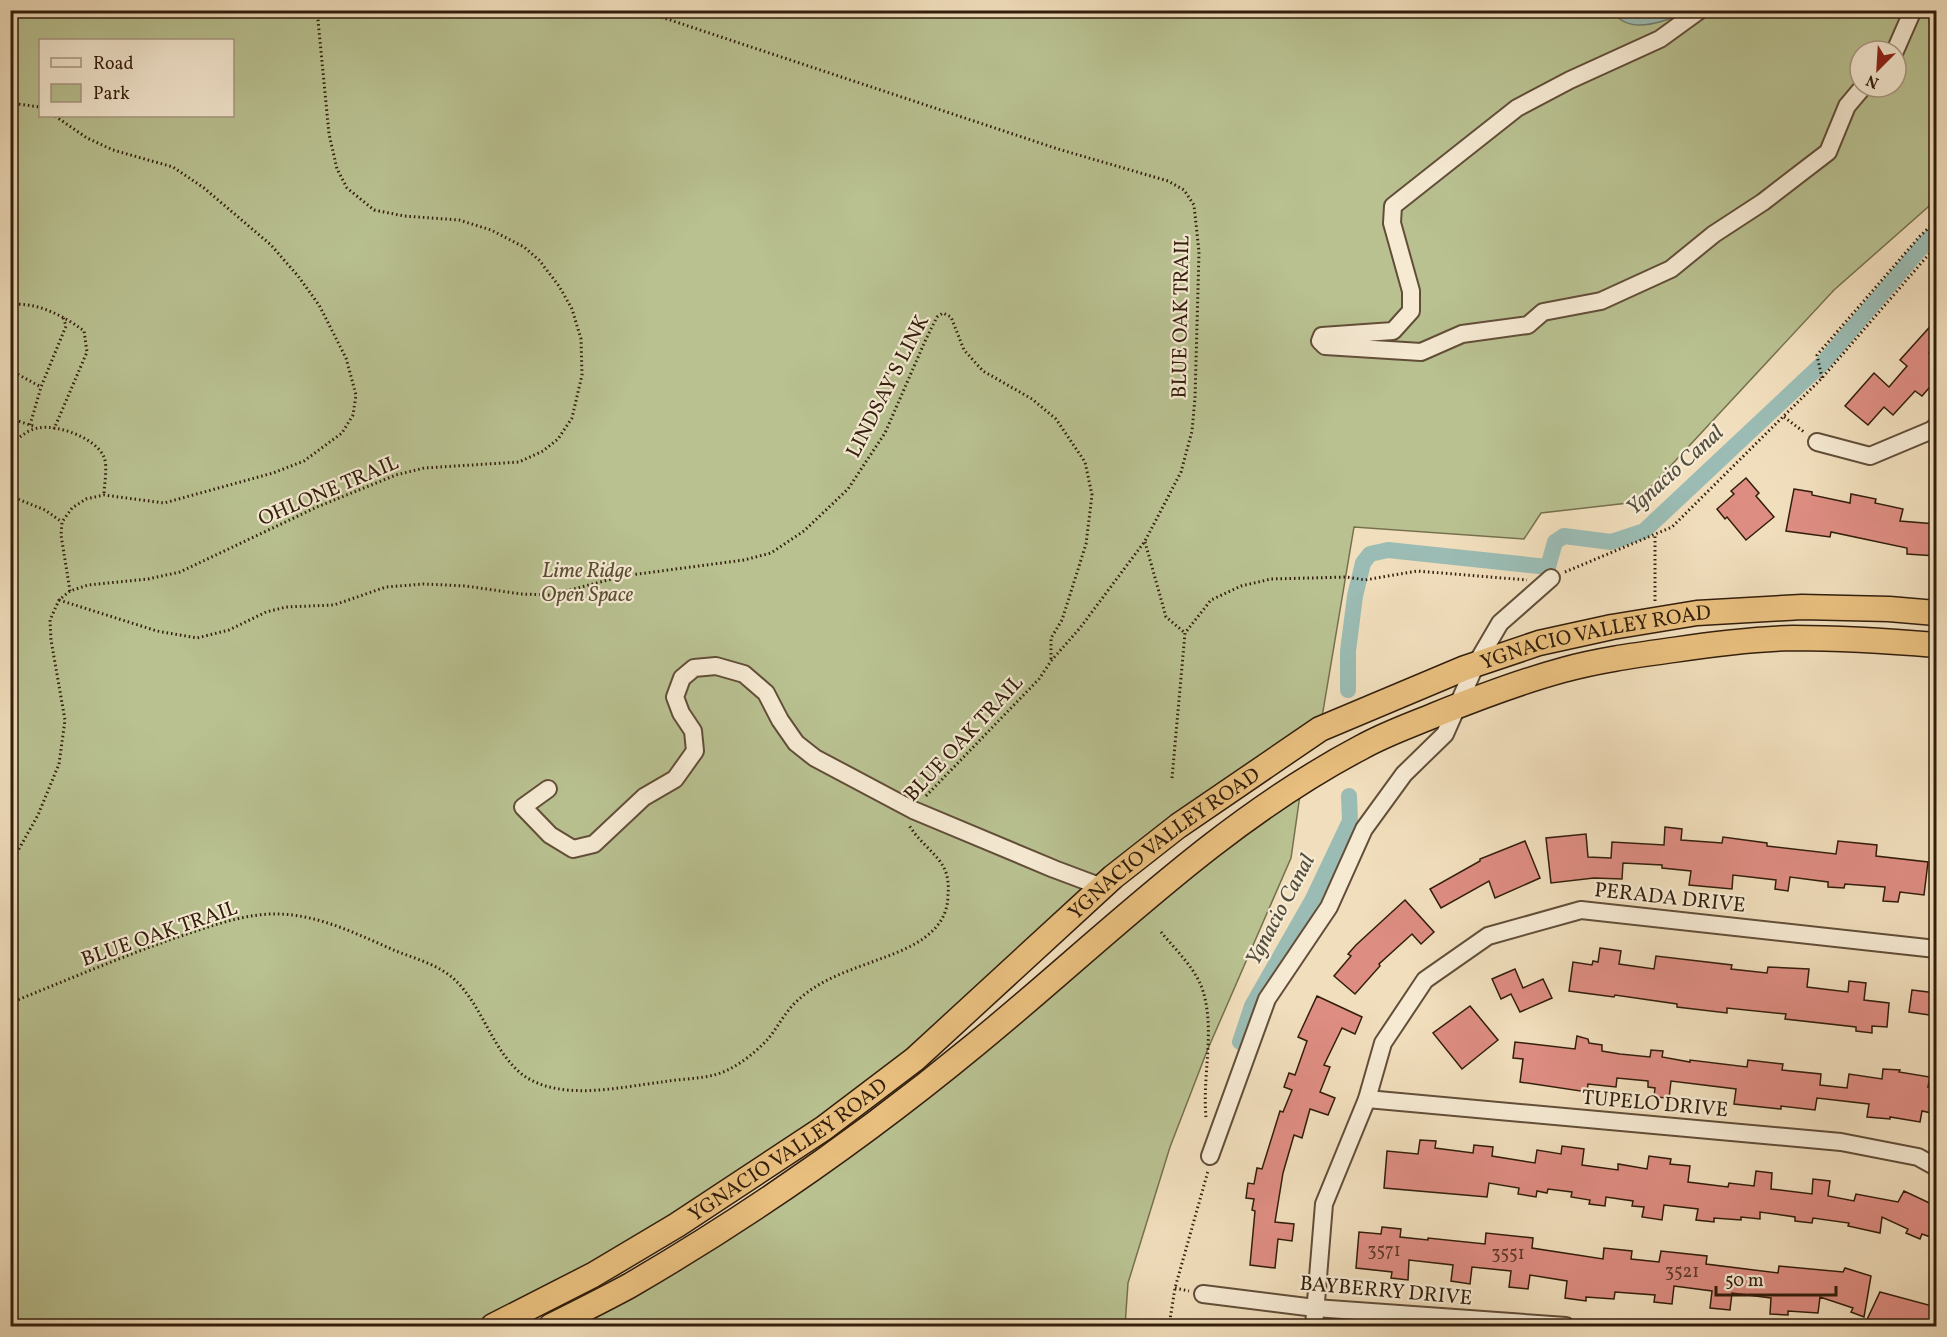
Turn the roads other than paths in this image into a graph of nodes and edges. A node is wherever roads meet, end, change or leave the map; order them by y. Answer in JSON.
{"nodes":[{"id":1,"x":1700,"y":10,"type":"edge"},
{"id":2,"x":1913,"y":10,"type":"edge"},
{"id":3,"x":1900,"y":39,"type":"edge"},
{"id":4,"x":1853,"y":99,"type":"edge"},
{"id":5,"x":1936,"y":426,"type":"edge"},
{"id":6,"x":1818,"y":442,"type":"dead end"},
{"id":7,"x":1551,"y":578,"type":"road end"},
{"id":8,"x":1936,"y":613,"type":"edge"},
{"id":9,"x":1936,"y":645,"type":"edge"},
{"id":10,"x":1476,"y":664,"type":"junction"},
{"id":11,"x":1457,"y":706,"type":"junction"},
{"id":12,"x":548,"y":789,"type":"dead end"},
{"id":13,"x":1102,"y":886,"type":"junction"},
{"id":14,"x":1936,"y":949,"type":"edge"},
{"id":15,"x":1367,"y":1099,"type":"junction"},
{"id":16,"x":1210,"y":1156,"type":"road end"},
{"id":17,"x":1936,"y":1167,"type":"edge"},
{"id":18,"x":1203,"y":1294,"type":"dead end"},
{"id":19,"x":1316,"y":1308,"type":"junction"},
{"id":20,"x":493,"y":1326,"type":"edge"},
{"id":21,"x":551,"y":1326,"type":"edge"},
{"id":22,"x":1314,"y":1326,"type":"edge"},
{"id":23,"x":1566,"y":1326,"type":"edge"}],
"edges":[{"from":1,"to":4,"type":"street"},
{"from":2,"to":3,"type":"street"},
{"from":5,"to":6,"type":"street"},
{"from":7,"to":10,"type":"street"},
{"from":8,"to":10,"type":"highway","name":"YGNACIO VALLEY ROAD"},
{"from":9,"to":11,"type":"highway","name":"YGNACIO VALLEY ROAD"},
{"from":10,"to":11,"type":"street"},
{"from":10,"to":13,"type":"highway","name":"YGNACIO VALLEY ROAD"},
{"from":11,"to":16,"type":"street"},
{"from":11,"to":21,"type":"highway","name":"YGNACIO VALLEY ROAD"},
{"from":12,"to":13,"type":"street"},
{"from":13,"to":20,"type":"highway","name":"YGNACIO VALLEY ROAD"},
{"from":14,"to":15,"type":"street","name":"PERADA DRIVE"},
{"from":15,"to":17,"type":"street","name":"TUPELO DRIVE"},
{"from":15,"to":19,"type":"street","name":"PERADA DRIVE"},
{"from":18,"to":19,"type":"street","name":"BAYBERRY DRIVE"},
{"from":19,"to":22,"type":"street","name":"PERADA DRIVE"},
{"from":19,"to":23,"type":"street","name":"BAYBERRY DRIVE"}]}
